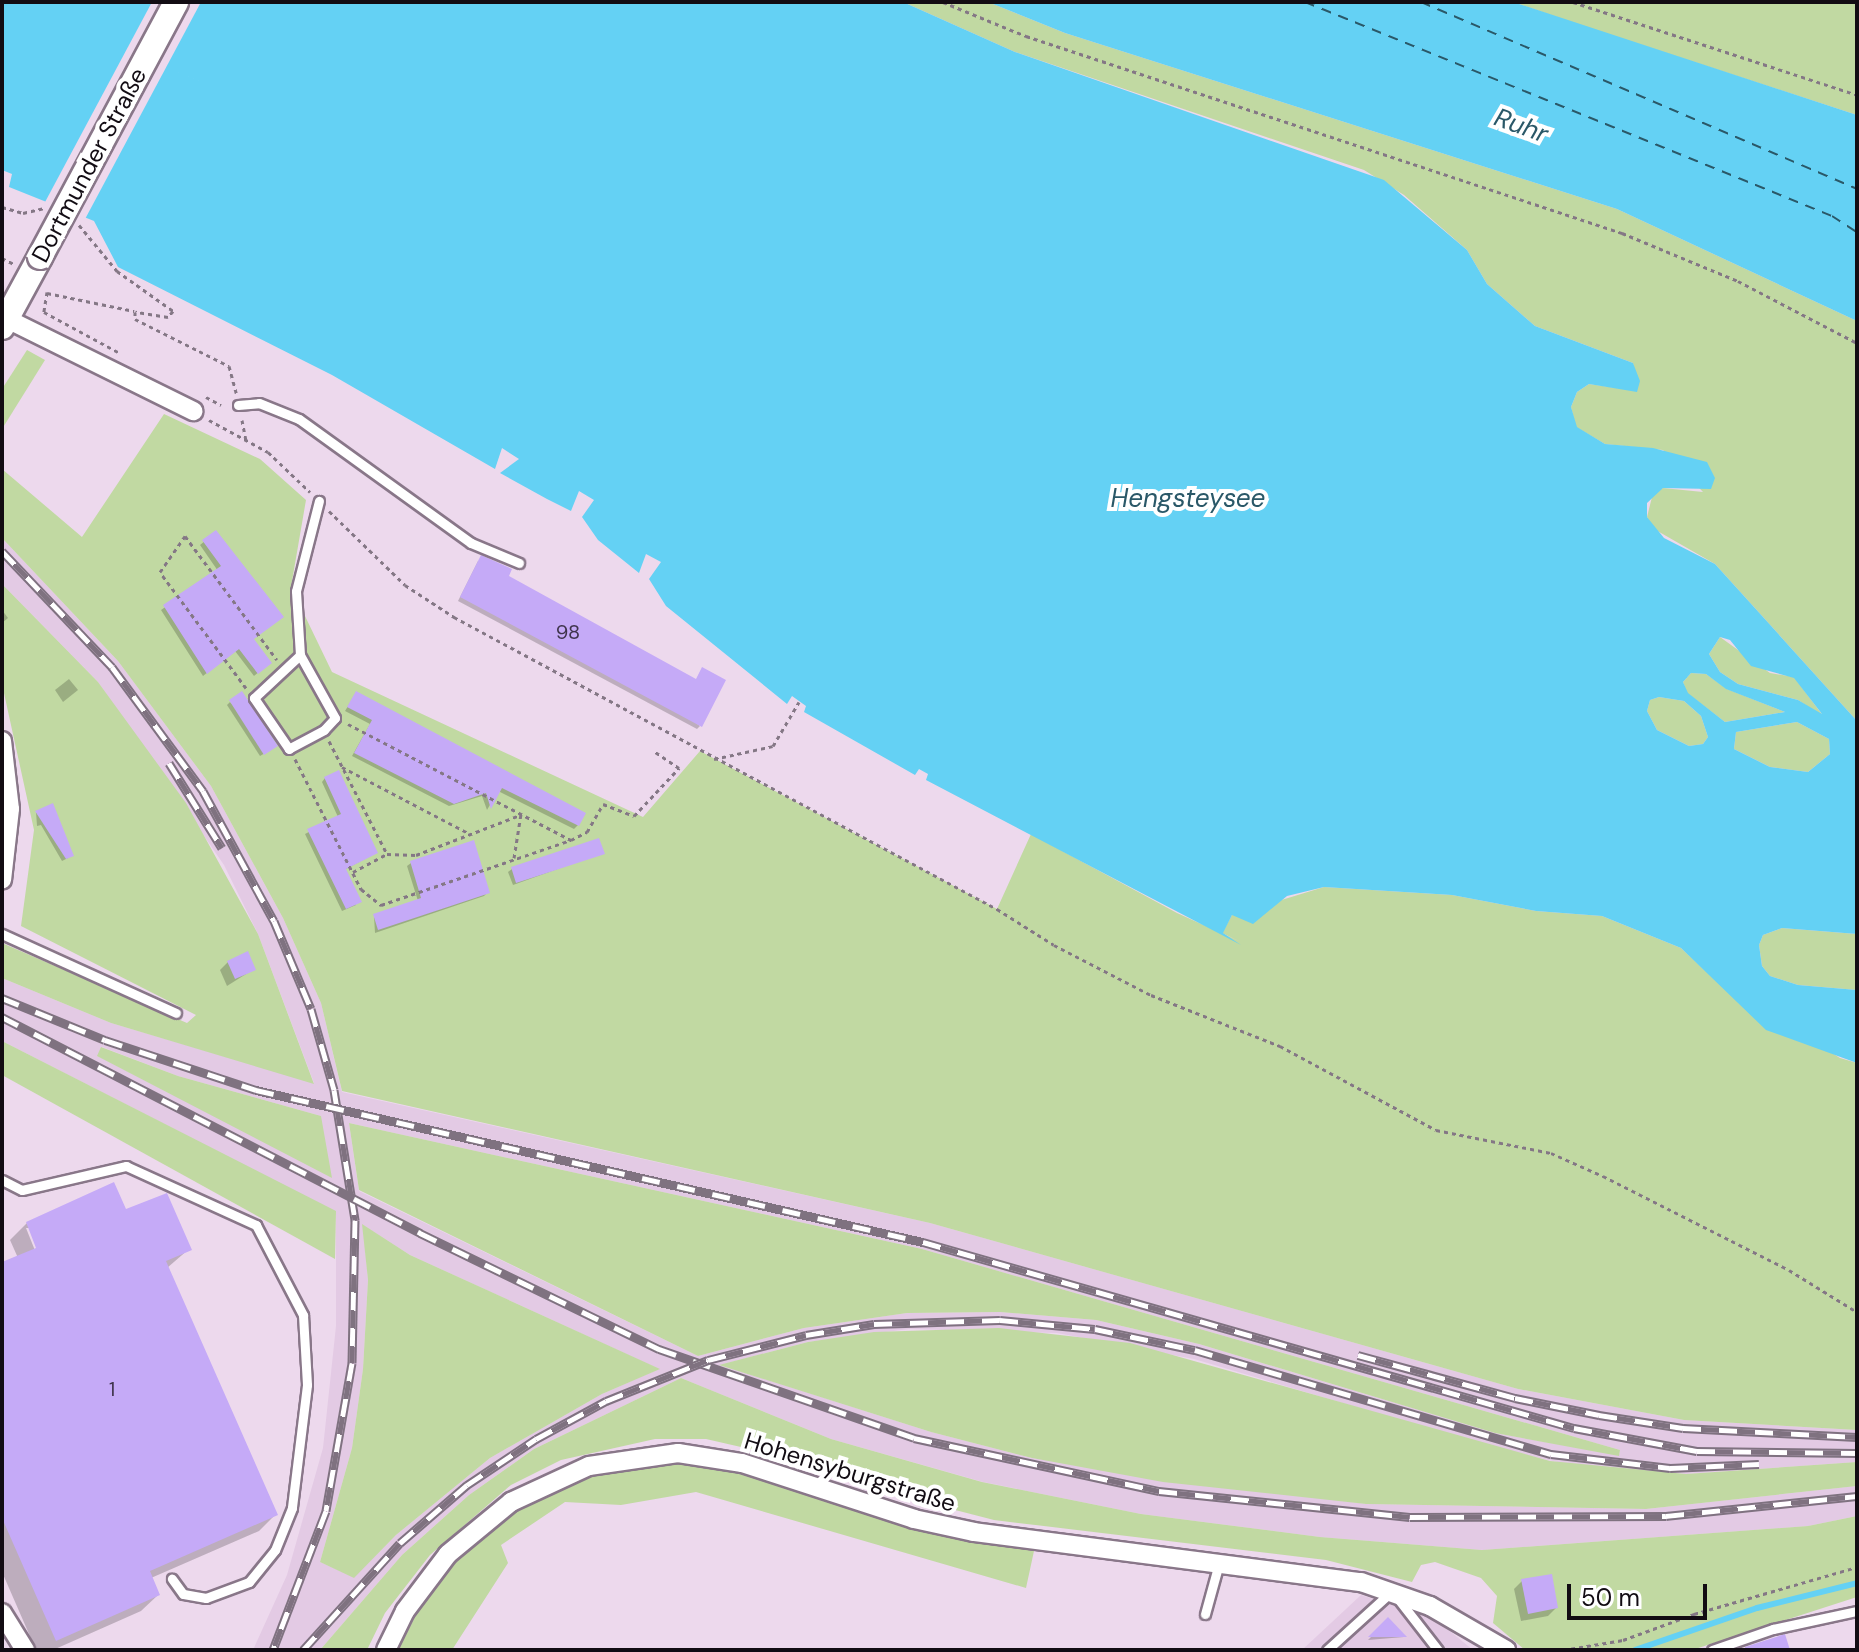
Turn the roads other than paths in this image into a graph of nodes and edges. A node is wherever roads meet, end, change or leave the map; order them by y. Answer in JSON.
{"nodes":[{"id":1,"x":176,"y":2,"type":"edge"},
{"id":2,"x":4,"y":323,"type":"edge"},
{"id":3,"x":238,"y":405,"type":"road end"},
{"id":4,"x":193,"y":411,"type":"road end"},
{"id":5,"x":319,"y":501,"type":"road end"},
{"id":6,"x":519,"y":563,"type":"dead end"},
{"id":7,"x":300,"y":655,"type":"junction"},
{"id":8,"x":2,"y":741,"type":"edge"},
{"id":9,"x":2,"y":880,"type":"edge"},
{"id":10,"x":2,"y":934,"type":"edge"},
{"id":11,"x":176,"y":1013,"type":"dead end"},
{"id":12,"x":2,"y":1180,"type":"edge"},
{"id":13,"x":1219,"y":1563,"type":"junction"},
{"id":14,"x":172,"y":1579,"type":"dead end"},
{"id":15,"x":1392,"y":1591,"type":"junction"},
{"id":16,"x":1855,"y":1611,"type":"edge"},
{"id":17,"x":2,"y":1613,"type":"edge"},
{"id":18,"x":1205,"y":1614,"type":"dead end"},
{"id":19,"x":25,"y":1650,"type":"edge"},
{"id":20,"x":386,"y":1650,"type":"edge"},
{"id":21,"x":1327,"y":1650,"type":"edge"},
{"id":22,"x":1438,"y":1650,"type":"edge"},
{"id":23,"x":1506,"y":1650,"type":"edge"},
{"id":24,"x":1712,"y":1650,"type":"edge"}],
"edges":[{"from":1,"to":2,"type":"main road","name":"Dortmunder Straße","bridge":true},
{"from":2,"to":4,"type":"street"},
{"from":3,"to":6,"type":"lane"},
{"from":5,"to":7,"type":"lane"},
{"from":7,"to":7,"type":"lane"},
{"from":8,"to":9,"type":"street"},
{"from":10,"to":11,"type":"lane"},
{"from":12,"to":14,"type":"lane"},
{"from":13,"to":15,"type":"street","name":"Hohensyburgstraße"},
{"from":13,"to":18,"type":"lane"},
{"from":13,"to":20,"type":"street","name":"Hohensyburgstraße"},
{"from":15,"to":21,"type":"lane"},
{"from":15,"to":22,"type":"lane"},
{"from":15,"to":23,"type":"street","name":"Hohensyburgstraße"},
{"from":16,"to":24,"type":"lane"},
{"from":17,"to":19,"type":"street"}]}
